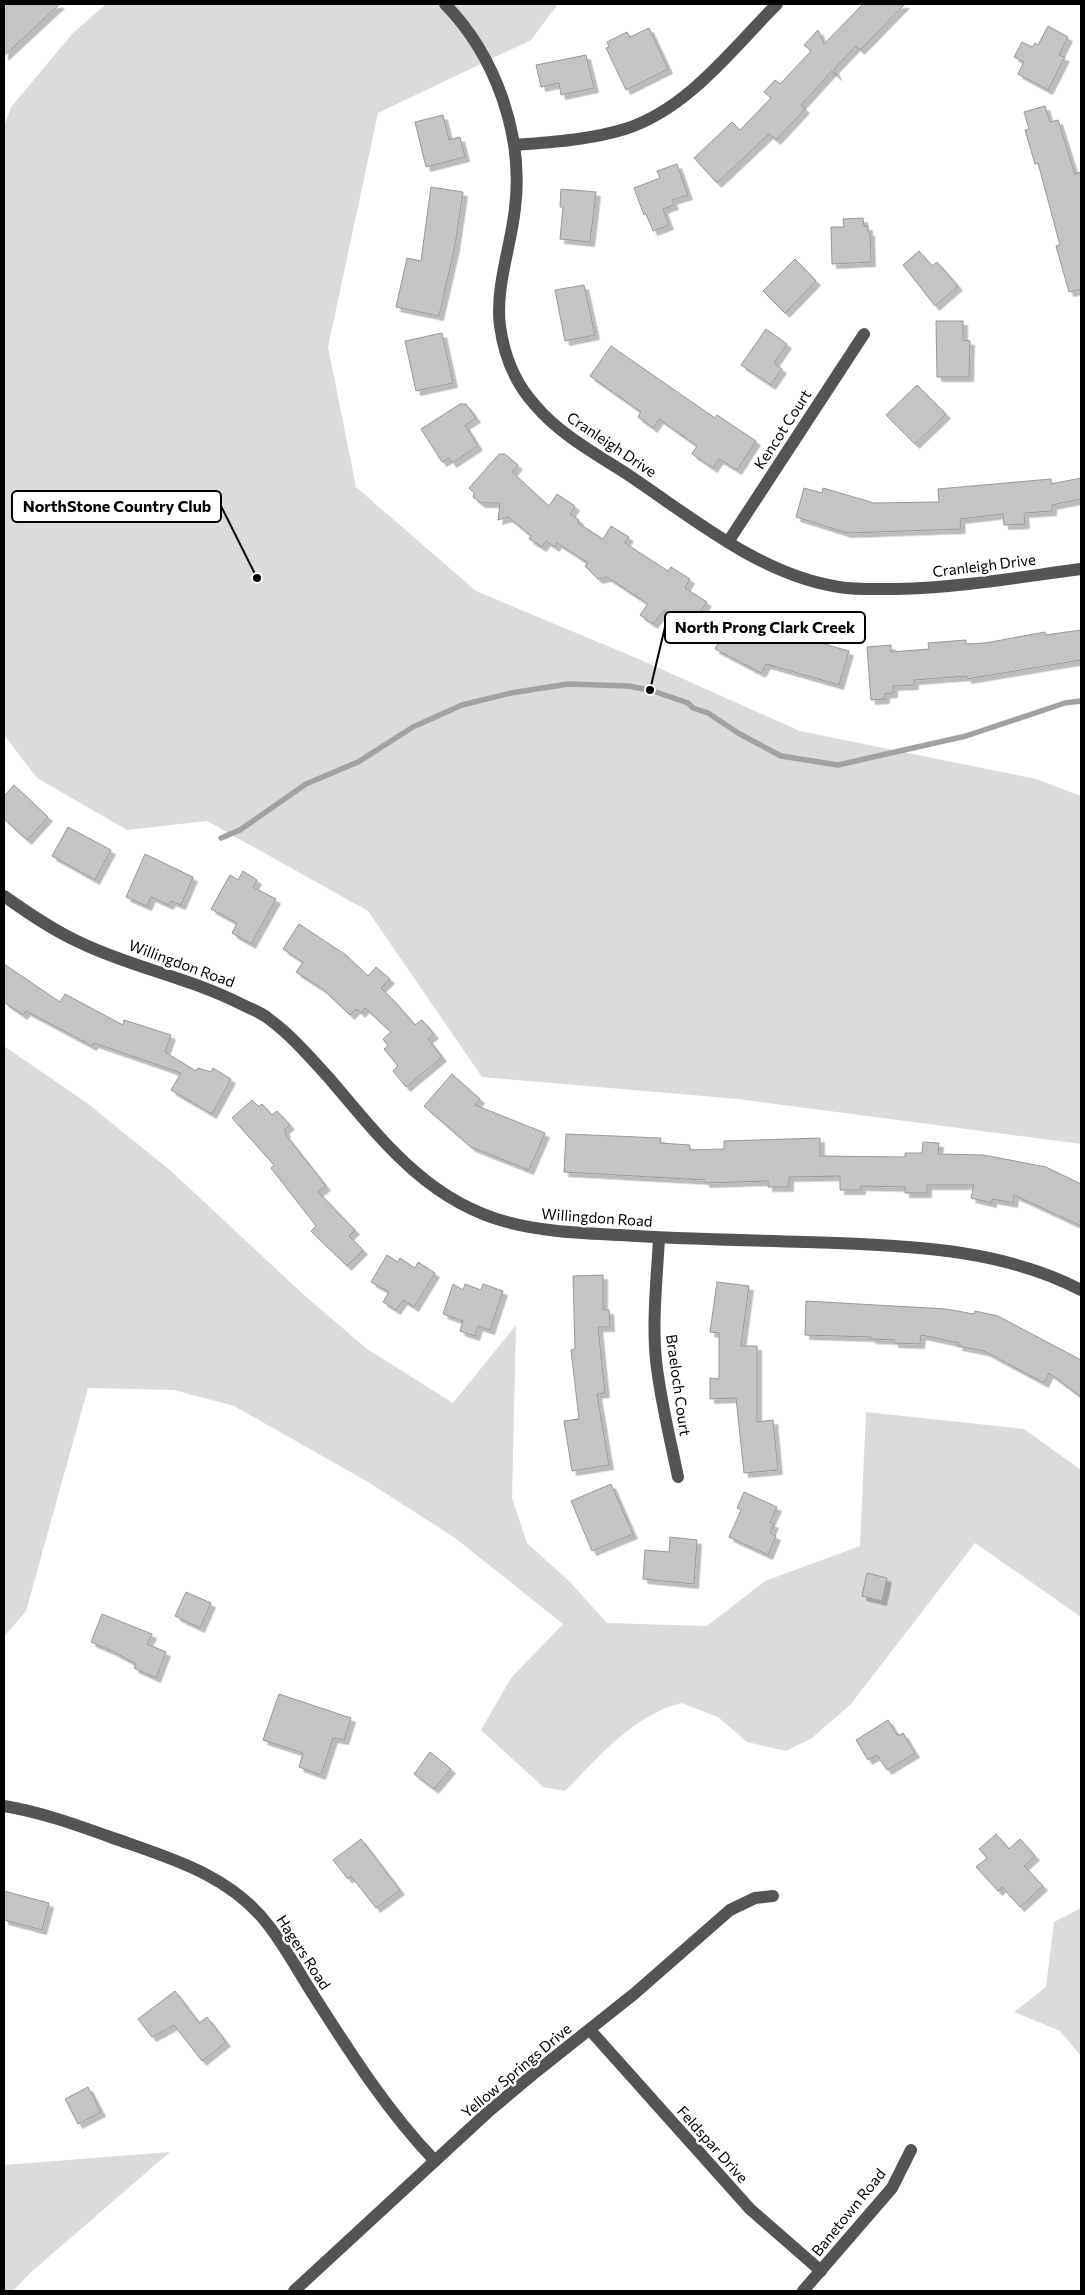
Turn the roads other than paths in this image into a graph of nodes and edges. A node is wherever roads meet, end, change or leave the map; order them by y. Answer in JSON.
{"nodes":[{"id":1,"x":445,"y":4,"type":"edge"},
{"id":2,"x":777,"y":4,"type":"edge"},
{"id":3,"x":514,"y":144,"type":"junction"},
{"id":4,"x":864,"y":334,"type":"dead end"},
{"id":5,"x":728,"y":542,"type":"junction"},
{"id":6,"x":1081,"y":569,"type":"edge"},
{"id":7,"x":4,"y":896,"type":"edge"},
{"id":8,"x":658,"y":1238,"type":"junction"},
{"id":9,"x":1081,"y":1290,"type":"edge"},
{"id":10,"x":678,"y":1477,"type":"dead end"},
{"id":11,"x":4,"y":1806,"type":"edge"},
{"id":12,"x":773,"y":1896,"type":"dead end"},
{"id":13,"x":590,"y":2030,"type":"junction"},
{"id":14,"x":911,"y":2150,"type":"dead end"},
{"id":15,"x":435,"y":2161,"type":"junction"},
{"id":16,"x":821,"y":2271,"type":"junction"},
{"id":17,"x":294,"y":2291,"type":"edge"},
{"id":18,"x":803,"y":2291,"type":"edge"}],
"edges":[{"from":1,"to":3,"type":"street","name":"Cranleigh Drive"},
{"from":2,"to":3,"type":"street"},
{"from":3,"to":5,"type":"street","name":"Cranleigh Drive"},
{"from":4,"to":5,"type":"street","name":"Kencot Court"},
{"from":5,"to":6,"type":"street","name":"Cranleigh Drive"},
{"from":7,"to":8,"type":"street","name":"Willingdon Road"},
{"from":8,"to":9,"type":"street","name":"Willingdon Road"},
{"from":8,"to":10,"type":"street","name":"Braeloch Court"},
{"from":11,"to":15,"type":"street","name":"Hagers Road"},
{"from":12,"to":13,"type":"street","name":"Yellow Springs Drive"},
{"from":13,"to":15,"type":"street","name":"Yellow Springs Drive"},
{"from":13,"to":16,"type":"street","name":"Feldspar Drive"},
{"from":14,"to":16,"type":"street","name":"Banetown Road"},
{"from":15,"to":17,"type":"street","name":"Yellow Springs Drive"},
{"from":16,"to":18,"type":"street","name":"Banetown Road"}]}
